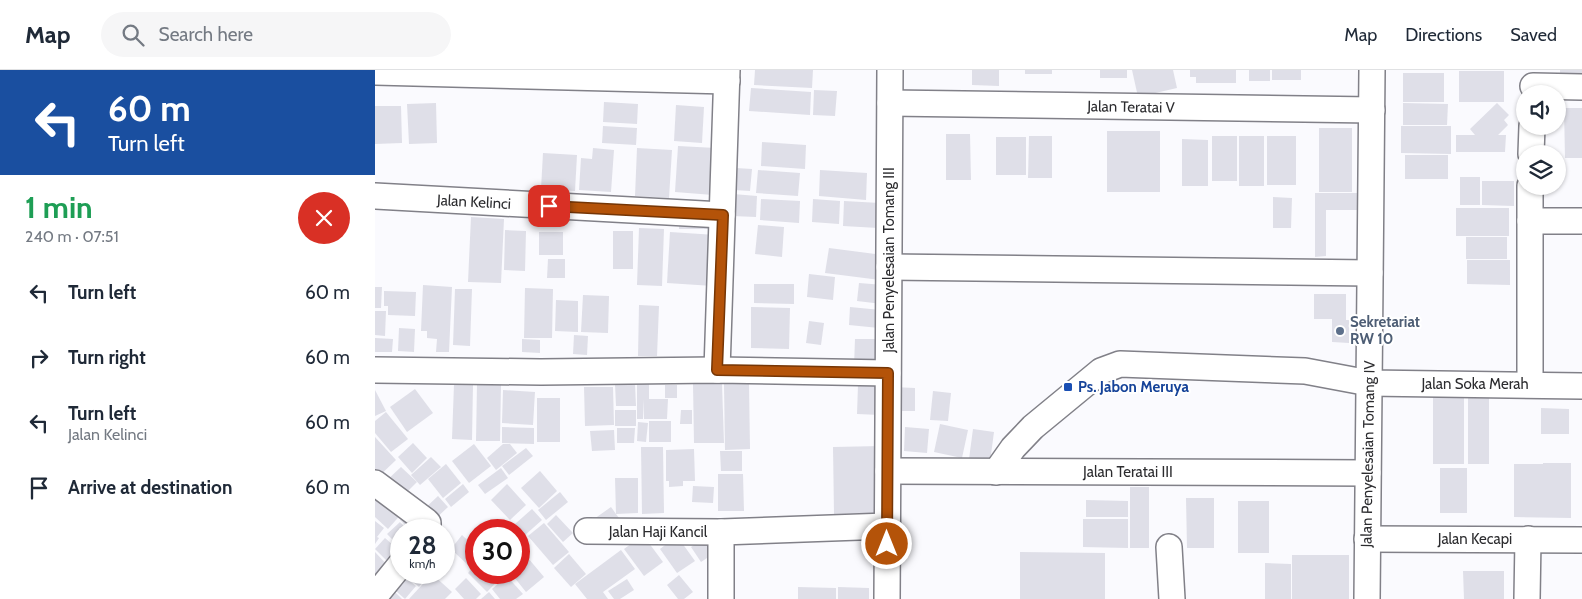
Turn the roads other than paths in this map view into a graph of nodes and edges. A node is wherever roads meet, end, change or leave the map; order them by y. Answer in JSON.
{"nodes":[{"id":1,"x":890,"y":70,"type":"edge"},
{"id":2,"x":1372,"y":70,"type":"edge"},
{"id":3,"x":375,"y":72,"type":"edge"},
{"id":4,"x":727,"y":76,"type":"edge"},
{"id":5,"x":1533,"y":83,"type":"edge"},
{"id":6,"x":1582,"y":87,"type":"edge"},
{"id":7,"x":890,"y":104,"type":"junction"},
{"id":8,"x":1372,"y":110,"type":"junction"},
{"id":9,"x":1531,"y":195,"type":"edge"},
{"id":10,"x":375,"y":196,"type":"edge"},
{"id":11,"x":723,"y":215,"type":"junction"},
{"id":12,"x":1530,"y":221,"type":"junction"},
{"id":13,"x":1582,"y":221,"type":"edge"},
{"id":14,"x":889,"y":267,"type":"junction"},
{"id":15,"x":1370,"y":273,"type":"junction"},
{"id":16,"x":375,"y":370,"type":"edge"},
{"id":17,"x":717,"y":370,"type":"junction"},
{"id":18,"x":888,"y":373,"type":"junction"},
{"id":19,"x":1369,"y":383,"type":"junction"},
{"id":20,"x":1530,"y":384,"type":"junction"},
{"id":21,"x":1582,"y":386,"type":"edge"},
{"id":22,"x":888,"y":471,"type":"junction"},
{"id":23,"x":996,"y":472,"type":"junction"},
{"id":24,"x":1368,"y":473,"type":"junction"},
{"id":25,"x":375,"y":483,"type":"edge"},
{"id":26,"x":423,"y":519,"type":"edge"},
{"id":27,"x":887,"y":526,"type":"junction"},
{"id":28,"x":587,"y":531,"type":"dead end"},
{"id":29,"x":721,"y":532,"type":"junction"},
{"id":30,"x":1367,"y":539,"type":"junction"},
{"id":31,"x":1528,"y":539,"type":"junction"},
{"id":32,"x":1582,"y":540,"type":"edge"},
{"id":33,"x":1169,"y":547,"type":"dead end"},
{"id":34,"x":390,"y":578,"type":"edge"},
{"id":35,"x":375,"y":596,"type":"edge"},
{"id":36,"x":721,"y":599,"type":"edge"},
{"id":37,"x":887,"y":599,"type":"edge"},
{"id":38,"x":1172,"y":599,"type":"edge"},
{"id":39,"x":1367,"y":599,"type":"edge"},
{"id":40,"x":1527,"y":599,"type":"edge"}],
"edges":[{"from":1,"to":7,"type":"street","name":"Jalan Penyelesaian Tomang III"},
{"from":2,"to":8,"type":"street","name":"Jalan Penyelesaian Tomang IV"},
{"from":3,"to":4,"type":"street"},
{"from":4,"to":11,"type":"street"},
{"from":5,"to":6,"type":"street"},
{"from":7,"to":8,"type":"street","name":"Jalan Teratai V"},
{"from":7,"to":14,"type":"street","name":"Jalan Penyelesaian Tomang III"},
{"from":8,"to":15,"type":"street","name":"Jalan Penyelesaian Tomang IV"},
{"from":9,"to":12,"type":"street"},
{"from":10,"to":11,"type":"street","name":"Jalan Kelinci"},
{"from":11,"to":17,"type":"street"},
{"from":12,"to":13,"type":"street"},
{"from":12,"to":20,"type":"street"},
{"from":14,"to":15,"type":"street"},
{"from":14,"to":18,"type":"street","name":"Jalan Penyelesaian Tomang III"},
{"from":15,"to":19,"type":"street","name":"Jalan Penyelesaian Tomang IV"},
{"from":16,"to":17,"type":"street"},
{"from":17,"to":18,"type":"street"},
{"from":18,"to":22,"type":"street","name":"Jalan Penyelesaian Tomang III"},
{"from":19,"to":20,"type":"street","name":"Jalan Soka Merah"},
{"from":19,"to":23,"type":"street","name":"Jalan Soka Merah"},
{"from":19,"to":24,"type":"street","name":"Jalan Penyelesaian Tomang IV"},
{"from":20,"to":21,"type":"street","name":"Jalan Soka Merah"},
{"from":22,"to":23,"type":"street","name":"Jalan Teratai III"},
{"from":22,"to":27,"type":"street","name":"Jalan Penyelesaian Tomang III"},
{"from":23,"to":24,"type":"street","name":"Jalan Teratai III"},
{"from":24,"to":30,"type":"street","name":"Jalan Penyelesaian Tomang IV"},
{"from":25,"to":26,"type":"street"},
{"from":27,"to":29,"type":"street"},
{"from":27,"to":37,"type":"street","name":"Jalan Penyelesaian Tomang III"},
{"from":28,"to":29,"type":"street","name":"Jalan Haji Kancil"},
{"from":29,"to":36,"type":"street","name":"Jalan Haji Kancil"},
{"from":30,"to":31,"type":"street","name":"Jalan Kecapi"},
{"from":30,"to":39,"type":"street","name":"Jalan Penyelesaian Tomang IV"},
{"from":31,"to":32,"type":"street","name":"Jalan Kecapi"},
{"from":31,"to":40,"type":"street"},
{"from":33,"to":38,"type":"street"},
{"from":34,"to":35,"type":"street"}]}
